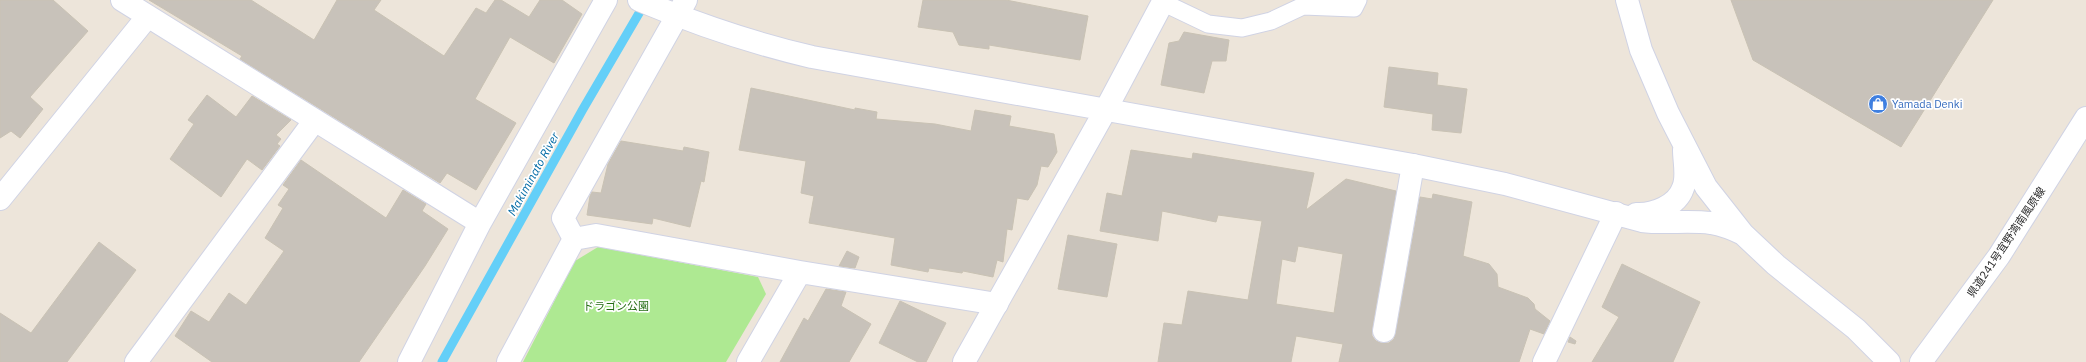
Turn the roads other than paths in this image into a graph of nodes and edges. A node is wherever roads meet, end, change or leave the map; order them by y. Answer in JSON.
{"nodes":[{"id":1,"x":122,"y":0,"type":"edge"},
{"id":2,"x":606,"y":0,"type":"edge"},
{"id":3,"x":639,"y":0,"type":"edge"},
{"id":4,"x":1358,"y":0,"type":"edge"},
{"id":5,"x":1627,"y":0,"type":"edge"},
{"id":6,"x":1163,"y":1,"type":"edge"},
{"id":7,"x":676,"y":9,"type":"edge"},
{"id":8,"x":148,"y":16,"type":"junction"},
{"id":9,"x":1105,"y":111,"type":"junction"},
{"id":10,"x":2086,"y":118,"type":"edge"},
{"id":11,"x":315,"y":120,"type":"junction"},
{"id":12,"x":1683,"y":146,"type":"junction"},
{"id":13,"x":1413,"y":165,"type":"junction"},
{"id":14,"x":0,"y":198,"type":"edge"},
{"id":15,"x":1616,"y":213,"type":"junction"},
{"id":16,"x":480,"y":223,"type":"junction"},
{"id":17,"x":1743,"y":234,"type":"junction"},
{"id":18,"x":574,"y":239,"type":"junction"},
{"id":19,"x":800,"y":272,"type":"junction"},
{"id":20,"x":997,"y":304,"type":"junction"},
{"id":21,"x":1384,"y":331,"type":"dead end"},
{"id":22,"x":136,"y":362,"type":"edge"},
{"id":23,"x":409,"y":362,"type":"edge"},
{"id":24,"x":508,"y":362,"type":"edge"},
{"id":25,"x":748,"y":362,"type":"edge"},
{"id":26,"x":964,"y":362,"type":"edge"},
{"id":27,"x":1544,"y":362,"type":"edge"},
{"id":28,"x":1889,"y":362,"type":"edge"},
{"id":29,"x":1921,"y":362,"type":"edge"}],
"edges":[{"from":1,"to":8,"type":"street"},
{"from":2,"to":16,"type":"street"},
{"from":3,"to":7,"type":"street"},
{"from":4,"to":6,"type":"lane"},
{"from":5,"to":12,"type":"street"},
{"from":6,"to":9,"type":"street"},
{"from":7,"to":9,"type":"street"},
{"from":7,"to":18,"type":"street"},
{"from":8,"to":11,"type":"street"},
{"from":8,"to":14,"type":"street"},
{"from":9,"to":13,"type":"street"},
{"from":9,"to":20,"type":"street"},
{"from":10,"to":29,"type":"street","name":"県道241号宜野湾南風原線"},
{"from":11,"to":16,"type":"street"},
{"from":11,"to":22,"type":"street"},
{"from":12,"to":15,"type":"street"},
{"from":12,"to":17,"type":"street"},
{"from":13,"to":15,"type":"street"},
{"from":13,"to":21,"type":"street"},
{"from":15,"to":17,"type":"street"},
{"from":15,"to":27,"type":"street"},
{"from":16,"to":23,"type":"street"},
{"from":17,"to":28,"type":"street"},
{"from":18,"to":19,"type":"street"},
{"from":18,"to":24,"type":"street"},
{"from":19,"to":20,"type":"street"},
{"from":19,"to":25,"type":"street"},
{"from":20,"to":26,"type":"street"}]}
